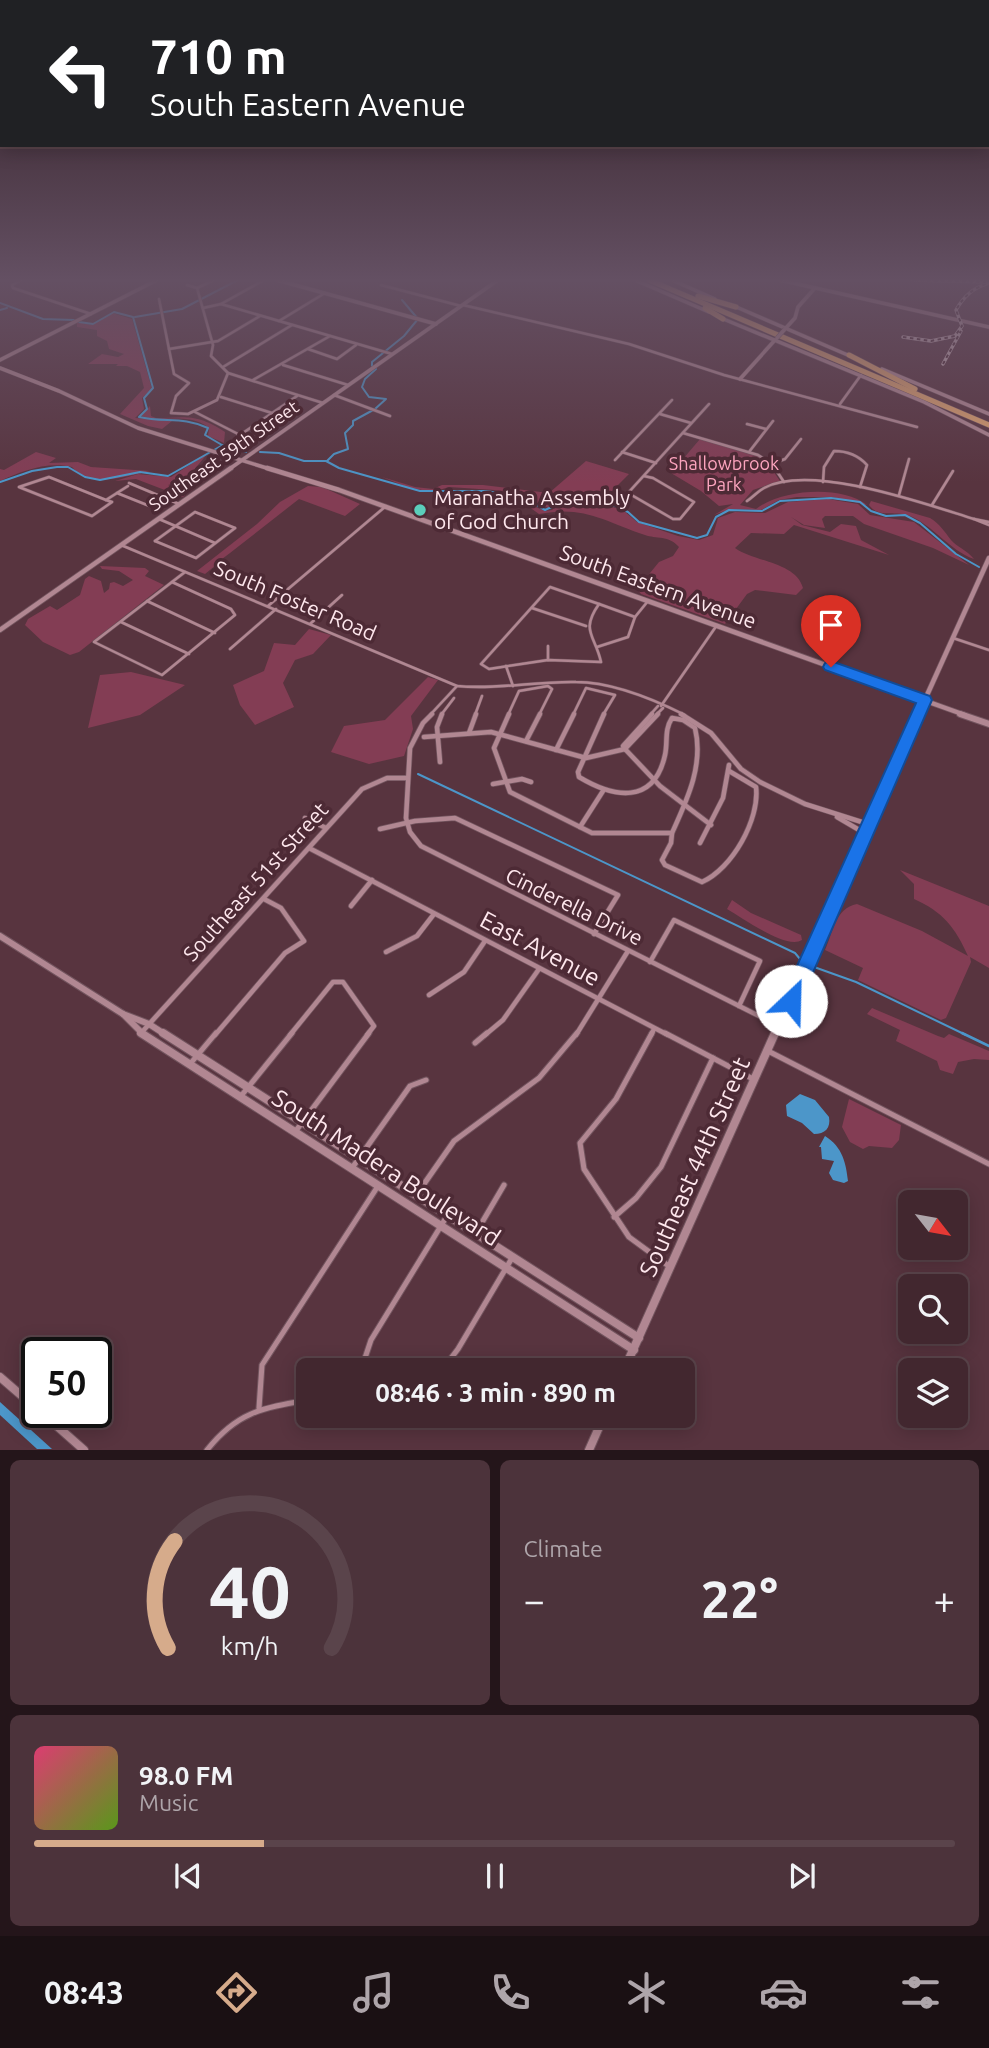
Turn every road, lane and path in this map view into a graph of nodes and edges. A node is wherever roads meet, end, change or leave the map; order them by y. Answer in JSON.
{"nodes":[{"id":1,"x":24,"y":348,"type":"edge"},
{"id":2,"x":179,"y":348,"type":"edge"},
{"id":3,"x":212,"y":348,"type":"edge"},
{"id":4,"x":255,"y":348,"type":"edge"},
{"id":5,"x":352,"y":348,"type":"edge"},
{"id":6,"x":370,"y":348,"type":"edge"},
{"id":7,"x":401,"y":348,"type":"edge"},
{"id":8,"x":641,"y":348,"type":"edge"},
{"id":9,"x":768,"y":348,"type":"edge"},
{"id":10,"x":788,"y":348,"type":"edge"},
{"id":11,"x":809,"y":348,"type":"edge"},
{"id":12,"x":814,"y":348,"type":"edge"},
{"id":13,"x":832,"y":348,"type":"edge"},
{"id":14,"x":169,"y":349,"type":"joint"},
{"id":15,"x":308,"y":349,"type":"joint"},
{"id":16,"x":392,"y":354,"type":"junction"},
{"id":17,"x":849,"y":355,"type":"junction"},
{"id":18,"x":830,"y":357,"type":"junction"},
{"id":19,"x":0,"y":360,"type":"edge"},
{"id":20,"x":282,"y":365,"type":"junction"},
{"id":21,"x":223,"y":367,"type":"junction"},
{"id":22,"x":0,"y":368,"type":"edge"},
{"id":23,"x":228,"y":373,"type":"junction"},
{"id":24,"x":861,"y":375,"type":"junction"},
{"id":25,"x":740,"y":379,"type":"junction"},
{"id":26,"x":253,"y":380,"type":"junction"},
{"id":27,"x":348,"y":385,"type":"junction"},
{"id":28,"x":921,"y":392,"type":"junction"},
{"id":29,"x":299,"y":395,"type":"junction"},
{"id":30,"x":334,"y":395,"type":"junction"},
{"id":31,"x":220,"y":397,"type":"junction"},
{"id":32,"x":672,"y":400,"type":"dead end"},
{"id":33,"x":323,"y":403,"type":"junction"},
{"id":34,"x":709,"y":404,"type":"dead end"},
{"id":35,"x":840,"y":404,"type":"junction"},
{"id":36,"x":930,"y":405,"type":"junction"},
{"id":37,"x":195,"y":412,"type":"junction"},
{"id":38,"x":272,"y":413,"type":"junction"},
{"id":39,"x":660,"y":414,"type":"junction"},
{"id":40,"x":989,"y":414,"type":"edge"},
{"id":41,"x":390,"y":415,"type":"dead end"},
{"id":42,"x":774,"y":421,"type":"dead end"},
{"id":43,"x":989,"y":423,"type":"edge"},
{"id":44,"x":691,"y":424,"type":"junction"},
{"id":45,"x":747,"y":424,"type":"dead end"},
{"id":46,"x":917,"y":427,"type":"dead end"},
{"id":47,"x":766,"y":429,"type":"junction"},
{"id":48,"x":683,"y":433,"type":"junction"},
{"id":49,"x":989,"y":435,"type":"edge"},
{"id":50,"x":801,"y":439,"type":"dead end"},
{"id":51,"x":622,"y":452,"type":"junction"},
{"id":52,"x":749,"y":452,"type":"junction"},
{"id":53,"x":243,"y":459,"type":"junction"},
{"id":54,"x":909,"y":459,"type":"dead end"},
{"id":55,"x":615,"y":460,"type":"dead end"},
{"id":56,"x":656,"y":463,"type":"junction"},
{"id":57,"x":772,"y":464,"type":"junction"},
{"id":58,"x":953,"y":471,"type":"dead end"},
{"id":59,"x":644,"y":476,"type":"junction"},
{"id":60,"x":784,"y":482,"type":"junction"},
{"id":61,"x":823,"y":482,"type":"junction"},
{"id":62,"x":860,"y":487,"type":"junction"},
{"id":63,"x":117,"y":493,"type":"junction"},
{"id":64,"x":899,"y":495,"type":"junction"},
{"id":65,"x":163,"y":499,"type":"junction"},
{"id":66,"x":106,"y":500,"type":"junction"},
{"id":67,"x":747,"y":501,"type":"dead end"},
{"id":68,"x":179,"y":505,"type":"junction"},
{"id":69,"x":932,"y":505,"type":"junction"},
{"id":70,"x":386,"y":506,"type":"junction"},
{"id":71,"x":158,"y":519,"type":"junction"},
{"id":72,"x":989,"y":523,"type":"edge"},
{"id":73,"x":176,"y":526,"type":"junction"},
{"id":74,"x":215,"y":543,"type":"junction"},
{"id":75,"x":121,"y":545,"type":"junction"},
{"id":76,"x":989,"y":558,"type":"edge"},
{"id":77,"x":185,"y":572,"type":"junction"},
{"id":78,"x":171,"y":582,"type":"junction"},
{"id":79,"x":342,"y":595,"type":"dead end"},
{"id":80,"x":147,"y":601,"type":"junction"},
{"id":81,"x":648,"y":601,"type":"junction"},
{"id":82,"x":598,"y":604,"type":"junction"},
{"id":83,"x":268,"y":606,"type":"junction"},
{"id":84,"x":531,"y":607,"type":"junction"},
{"id":85,"x":276,"y":609,"type":"junction"},
{"id":86,"x":635,"y":617,"type":"junction"},
{"id":87,"x":120,"y":622,"type":"junction"},
{"id":88,"x":310,"y":624,"type":"junction"},
{"id":89,"x":717,"y":625,"type":"junction"},
{"id":90,"x":586,"y":626,"type":"junction"},
{"id":91,"x":0,"y":630,"type":"edge"},
{"id":92,"x":215,"y":633,"type":"junction"},
{"id":93,"x":953,"y":638,"type":"junction"},
{"id":94,"x":548,"y":646,"type":"dead end"},
{"id":95,"x":597,"y":647,"type":"junction"},
{"id":96,"x":230,"y":649,"type":"dead end"},
{"id":97,"x":989,"y":650,"type":"edge"},
{"id":98,"x":188,"y":654,"type":"junction"},
{"id":99,"x":548,"y":660,"type":"junction"},
{"id":100,"x":506,"y":666,"type":"junction"},
{"id":101,"x":457,"y":686,"type":"junction"},
{"id":102,"x":513,"y":686,"type":"junction"},
{"id":103,"x":482,"y":696,"type":"dead end"},
{"id":104,"x":454,"y":698,"type":"dead end"},
{"id":105,"x":925,"y":700,"type":"junction"},
{"id":106,"x":661,"y":706,"type":"junction"},
{"id":107,"x":989,"y":724,"type":"edge"},
{"id":108,"x":470,"y":733,"type":"junction"},
{"id":109,"x":499,"y":734,"type":"junction"},
{"id":110,"x":424,"y":737,"type":"dead end"},
{"id":111,"x":438,"y":738,"type":"junction"},
{"id":112,"x":526,"y":741,"type":"junction"},
{"id":113,"x":625,"y":749,"type":"junction"},
{"id":114,"x":556,"y":750,"type":"junction"},
{"id":115,"x":586,"y":758,"type":"junction"},
{"id":116,"x":440,"y":762,"type":"dead end"},
{"id":117,"x":407,"y":778,"type":"junction"},
{"id":118,"x":655,"y":780,"type":"junction"},
{"id":119,"x":504,"y":782,"type":"junction"},
{"id":120,"x":531,"y":782,"type":"dead end"},
{"id":121,"x":493,"y":784,"type":"dead end"},
{"id":122,"x":603,"y":791,"type":"junction"},
{"id":123,"x":684,"y":805,"type":"junction"},
{"id":124,"x":832,"y":814,"type":"junction"},
{"id":125,"x":305,"y":818,"type":"dead end"},
{"id":126,"x":408,"y":824,"type":"junction"},
{"id":127,"x":870,"y":824,"type":"junction"},
{"id":128,"x":711,"y":825,"type":"junction"},
{"id":129,"x":580,"y":827,"type":"junction"},
{"id":130,"x":326,"y":828,"type":"junction"},
{"id":131,"x":380,"y":829,"type":"dead end"},
{"id":132,"x":672,"y":833,"type":"junction"},
{"id":133,"x":866,"y":834,"type":"junction"},
{"id":134,"x":700,"y":843,"type":"dead end"},
{"id":135,"x":309,"y":848,"type":"junction"},
{"id":136,"x":372,"y":880,"type":"junction"},
{"id":137,"x":264,"y":898,"type":"junction"},
{"id":138,"x":351,"y":906,"type":"dead end"},
{"id":139,"x":435,"y":914,"type":"junction"},
{"id":140,"x":594,"y":934,"type":"junction"},
{"id":141,"x":0,"y":936,"type":"edge"},
{"id":142,"x":485,"y":941,"type":"junction"},
{"id":143,"x":628,"y":951,"type":"junction"},
{"id":144,"x":386,"y":952,"type":"dead end"},
{"id":145,"x":650,"y":962,"type":"junction"},
{"id":146,"x":539,"y":969,"type":"junction"},
{"id":147,"x":429,"y":995,"type":"dead end"},
{"id":148,"x":599,"y":1000,"type":"junction"},
{"id":149,"x":738,"y":1006,"type":"junction"},
{"id":150,"x":123,"y":1014,"type":"junction"},
{"id":151,"x":149,"y":1024,"type":"junction"},
{"id":152,"x":779,"y":1026,"type":"junction"},
{"id":153,"x":654,"y":1029,"type":"junction"},
{"id":154,"x":141,"y":1032,"type":"junction"},
{"id":155,"x":475,"y":1044,"type":"dead end"},
{"id":156,"x":768,"y":1051,"type":"junction"},
{"id":157,"x":197,"y":1055,"type":"junction"},
{"id":158,"x":713,"y":1058,"type":"junction"},
{"id":159,"x":190,"y":1064,"type":"junction"},
{"id":160,"x":426,"y":1080,"type":"dead end"},
{"id":161,"x":755,"y":1080,"type":"junction"},
{"id":162,"x":248,"y":1088,"type":"junction"},
{"id":163,"x":241,"y":1096,"type":"junction"},
{"id":164,"x":302,"y":1122,"type":"junction"},
{"id":165,"x":295,"y":1132,"type":"junction"},
{"id":166,"x":359,"y":1159,"type":"junction"},
{"id":167,"x":989,"y":1164,"type":"edge"},
{"id":168,"x":352,"y":1169,"type":"junction"},
{"id":169,"x":504,"y":1185,"type":"dead end"},
{"id":170,"x":378,"y":1186,"type":"junction"},
{"id":171,"x":416,"y":1196,"type":"junction"},
{"id":172,"x":447,"y":1216,"type":"junction"},
{"id":173,"x":614,"y":1217,"type":"junction"},
{"id":174,"x":441,"y":1226,"type":"junction"},
{"id":175,"x":476,"y":1234,"type":"junction"},
{"id":176,"x":512,"y":1258,"type":"junction"},
{"id":177,"x":670,"y":1267,"type":"junction"},
{"id":178,"x":505,"y":1268,"type":"junction"},
{"id":179,"x":639,"y":1338,"type":"junction"},
{"id":180,"x":634,"y":1350,"type":"junction"},
{"id":181,"x":366,"y":1358,"type":"edge"},
{"id":182,"x":451,"y":1358,"type":"edge"},
{"id":183,"x":630,"y":1358,"type":"edge"},
{"id":184,"x":0,"y":1377,"type":"edge"},
{"id":185,"x":21,"y":1395,"type":"edge"},
{"id":186,"x":296,"y":1402,"type":"edge"},
{"id":187,"x":259,"y":1408,"type":"junction"},
{"id":188,"x":59,"y":1428,"type":"edge"},
{"id":189,"x":599,"y":1428,"type":"edge"},
{"id":190,"x":84,"y":1450,"type":"edge"},
{"id":191,"x":207,"y":1450,"type":"edge"},
{"id":192,"x":589,"y":1450,"type":"edge"}],
"edges":[{"from":1,"to":19,"type":"main road"},
{"from":2,"to":14,"type":"street"},
{"from":3,"to":21,"type":"street"},
{"from":4,"to":21,"type":"street"},
{"from":5,"to":15,"type":"street"},
{"from":6,"to":16,"type":"street"},
{"from":7,"to":16,"type":"main road","name":"Southeast 59th Street"},
{"from":8,"to":25,"type":"street"},
{"from":9,"to":25,"type":"main road"},
{"from":10,"to":24,"type":"main road"},
{"from":11,"to":18,"type":"highway"},
{"from":12,"to":28,"type":"highway"},
{"from":13,"to":17,"type":"main road"},
{"from":14,"to":37,"type":"street"},
{"from":15,"to":20,"type":"street"},
{"from":16,"to":27,"type":"main road","name":"Southeast 59th Street"},
{"from":17,"to":28,"type":"highway"},
{"from":17,"to":40,"type":"main road"},
{"from":18,"to":36,"type":"highway"},
{"from":18,"to":43,"type":"highway"},
{"from":20,"to":26,"type":"street"},
{"from":20,"to":27,"type":"street"},
{"from":21,"to":23,"type":"street"},
{"from":22,"to":53,"type":"main road","name":"South Eastern Avenue"},
{"from":23,"to":26,"type":"street"},
{"from":23,"to":31,"type":"street"},
{"from":24,"to":35,"type":"street"},
{"from":24,"to":36,"type":"main road"},
{"from":25,"to":35,"type":"street"},
{"from":26,"to":29,"type":"street"},
{"from":27,"to":30,"type":"main road","name":"Southeast 59th Street"},
{"from":28,"to":43,"type":"highway"},
{"from":29,"to":33,"type":"street"},
{"from":29,"to":38,"type":"street"},
{"from":30,"to":33,"type":"main road","name":"Southeast 59th Street"},
{"from":30,"to":41,"type":"street"},
{"from":31,"to":37,"type":"street"},
{"from":31,"to":38,"type":"street"},
{"from":32,"to":39,"type":"street"},
{"from":33,"to":53,"type":"main road","name":"Southeast 59th Street"},
{"from":34,"to":44,"type":"street"},
{"from":35,"to":46,"type":"street"},
{"from":36,"to":49,"type":"main road"},
{"from":37,"to":38,"type":"street"},
{"from":39,"to":44,"type":"street"},
{"from":39,"to":51,"type":"street"},
{"from":42,"to":47,"type":"street"},
{"from":44,"to":48,"type":"street"},
{"from":45,"to":47,"type":"street"},
{"from":47,"to":52,"type":"street"},
{"from":48,"to":52,"type":"street"},
{"from":48,"to":56,"type":"street"},
{"from":50,"to":57,"type":"street"},
{"from":51,"to":55,"type":"street"},
{"from":51,"to":56,"type":"street"},
{"from":52,"to":57,"type":"street"},
{"from":53,"to":68,"type":"main road","name":"Southeast 59th Street"},
{"from":53,"to":70,"type":"main road","name":"South Eastern Avenue"},
{"from":54,"to":64,"type":"street"},
{"from":56,"to":59,"type":"street"},
{"from":57,"to":60,"type":"street"},
{"from":58,"to":69,"type":"street"},
{"from":59,"to":59,"type":"street"},
{"from":60,"to":61,"type":"street"},
{"from":60,"to":67,"type":"street"},
{"from":61,"to":62,"type":"street"},
{"from":61,"to":62,"type":"street"},
{"from":62,"to":64,"type":"street"},
{"from":63,"to":65,"type":"street"},
{"from":63,"to":65,"type":"street"},
{"from":63,"to":66,"type":"street"},
{"from":64,"to":69,"type":"street"},
{"from":65,"to":68,"type":"street"},
{"from":66,"to":66,"type":"street"},
{"from":68,"to":71,"type":"main road","name":"Southeast 59th Street"},
{"from":69,"to":72,"type":"street"},
{"from":70,"to":81,"type":"main road","name":"South Eastern Avenue"},
{"from":70,"to":83,"type":"street"},
{"from":71,"to":73,"type":"street"},
{"from":71,"to":75,"type":"main road","name":"Southeast 59th Street"},
{"from":73,"to":74,"type":"street"},
{"from":73,"to":74,"type":"street"},
{"from":73,"to":74,"type":"street"},
{"from":75,"to":77,"type":"street","name":"South Foster Road"},
{"from":75,"to":91,"type":"main road","name":"Southeast 59th Street"},
{"from":76,"to":93,"type":"main road","name":"Southeast 44th Street"},
{"from":77,"to":78,"type":"street"},
{"from":77,"to":83,"type":"street","name":"South Foster Road"},
{"from":78,"to":80,"type":"street"},
{"from":78,"to":92,"type":"street"},
{"from":79,"to":88,"type":"street"},
{"from":80,"to":87,"type":"street"},
{"from":80,"to":92,"type":"street"},
{"from":81,"to":86,"type":"street"},
{"from":81,"to":89,"type":"main road","name":"South Eastern Avenue"},
{"from":82,"to":84,"type":"street"},
{"from":82,"to":86,"type":"street"},
{"from":82,"to":90,"type":"street"},
{"from":83,"to":85,"type":"street","name":"South Foster Road"},
{"from":84,"to":90,"type":"street"},
{"from":84,"to":100,"type":"street"},
{"from":85,"to":88,"type":"street","name":"South Foster Road"},
{"from":85,"to":96,"type":"street"},
{"from":86,"to":95,"type":"street"},
{"from":87,"to":98,"type":"street"},
{"from":87,"to":98,"type":"street"},
{"from":88,"to":101,"type":"street","name":"South Foster Road"},
{"from":89,"to":105,"type":"main road","name":"South Eastern Avenue"},
{"from":89,"to":106,"type":"street"},
{"from":90,"to":95,"type":"street"},
{"from":92,"to":98,"type":"street"},
{"from":93,"to":97,"type":"street"},
{"from":93,"to":105,"type":"main road","name":"Southeast 44th Street"},
{"from":94,"to":99,"type":"street"},
{"from":95,"to":99,"type":"street"},
{"from":99,"to":100,"type":"street"},
{"from":100,"to":102,"type":"street"},
{"from":101,"to":102,"type":"street","name":"South Foster Road"},
{"from":101,"to":117,"type":"street"},
{"from":102,"to":106,"type":"street","name":"South Foster Road"},
{"from":103,"to":108,"type":"street"},
{"from":104,"to":111,"type":"street"},
{"from":105,"to":107,"type":"main road","name":"South Eastern Avenue"},
{"from":105,"to":127,"type":"main road","name":"Southeast 44th Street"},
{"from":106,"to":113,"type":"street"},
{"from":106,"to":124,"type":"street","name":"South Foster Road"},
{"from":108,"to":109,"type":"street"},
{"from":108,"to":111,"type":"street"},
{"from":109,"to":112,"type":"street"},
{"from":109,"to":112,"type":"street"},
{"from":109,"to":119,"type":"street"},
{"from":110,"to":111,"type":"street"},
{"from":111,"to":116,"type":"street"},
{"from":112,"to":114,"type":"street"},
{"from":113,"to":115,"type":"street"},
{"from":113,"to":118,"type":"street"},
{"from":114,"to":115,"type":"street"},
{"from":114,"to":115,"type":"street"},
{"from":115,"to":122,"type":"street"},
{"from":117,"to":126,"type":"street"},
{"from":117,"to":130,"type":"street","name":"Southeast 51st Street"},
{"from":118,"to":122,"type":"street"},
{"from":118,"to":123,"type":"street"},
{"from":118,"to":123,"type":"street"},
{"from":119,"to":120,"type":"street"},
{"from":119,"to":121,"type":"street"},
{"from":119,"to":129,"type":"street"},
{"from":122,"to":129,"type":"street"},
{"from":123,"to":128,"type":"street"},
{"from":123,"to":132,"type":"street"},
{"from":124,"to":127,"type":"street"},
{"from":124,"to":133,"type":"street"},
{"from":125,"to":130,"type":"street"},
{"from":126,"to":131,"type":"street"},
{"from":126,"to":140,"type":"street","name":"Cinderella Drive"},
{"from":126,"to":140,"type":"street"},
{"from":127,"to":133,"type":"main road","name":"Southeast 44th Street"},
{"from":128,"to":132,"type":"street"},
{"from":128,"to":134,"type":"street"},
{"from":129,"to":132,"type":"street"},
{"from":130,"to":135,"type":"street","name":"Southeast 51st Street"},
{"from":133,"to":152,"type":"main road","name":"Southeast 44th Street"},
{"from":135,"to":136,"type":"street","name":"East Avenue"},
{"from":135,"to":137,"type":"street","name":"Southeast 51st Street"},
{"from":136,"to":138,"type":"street"},
{"from":136,"to":139,"type":"street","name":"East Avenue"},
{"from":137,"to":151,"type":"street","name":"Southeast 51st Street"},
{"from":137,"to":157,"type":"street"},
{"from":139,"to":142,"type":"street","name":"East Avenue"},
{"from":139,"to":144,"type":"street"},
{"from":140,"to":143,"type":"street","name":"Cinderella Drive"},
{"from":141,"to":150,"type":"main road","name":"South Madera Boulevard"},
{"from":142,"to":146,"type":"street","name":"East Avenue"},
{"from":142,"to":147,"type":"street"},
{"from":143,"to":145,"type":"street","name":"Cinderella Drive"},
{"from":143,"to":148,"type":"street"},
{"from":145,"to":149,"type":"street","name":"Cinderella Drive"},
{"from":145,"to":149,"type":"street"},
{"from":146,"to":148,"type":"street","name":"East Avenue"},
{"from":146,"to":155,"type":"street"},
{"from":148,"to":153,"type":"street","name":"East Avenue"},
{"from":148,"to":171,"type":"street"},
{"from":149,"to":152,"type":"street","name":"Cinderella Drive"},
{"from":150,"to":151,"type":"main road","name":"South Madera Boulevard"},
{"from":150,"to":154,"type":"main road","name":"South Madera Boulevard"},
{"from":151,"to":154,"type":"street","name":"Southeast 51st Street"},
{"from":151,"to":157,"type":"main road","name":"South Madera Boulevard"},
{"from":152,"to":156,"type":"main road","name":"Southeast 44th Street"},
{"from":153,"to":158,"type":"street","name":"East Avenue"},
{"from":153,"to":173,"type":"street"},
{"from":154,"to":159,"type":"main road","name":"South Madera Boulevard"},
{"from":156,"to":161,"type":"main road","name":"Southeast 44th Street"},
{"from":156,"to":167,"type":"street"},
{"from":157,"to":159,"type":"street"},
{"from":157,"to":162,"type":"main road","name":"South Madera Boulevard"},
{"from":158,"to":161,"type":"street","name":"East Avenue"},
{"from":158,"to":173,"type":"street"},
{"from":159,"to":163,"type":"main road","name":"South Madera Boulevard"},
{"from":160,"to":166,"type":"street"},
{"from":161,"to":177,"type":"main road","name":"Southeast 44th Street"},
{"from":162,"to":163,"type":"street"},
{"from":162,"to":164,"type":"main road","name":"South Madera Boulevard"},
{"from":162,"to":164,"type":"street"},
{"from":163,"to":165,"type":"main road","name":"South Madera Boulevard"},
{"from":164,"to":165,"type":"street"},
{"from":164,"to":166,"type":"main road","name":"South Madera Boulevard"},
{"from":165,"to":168,"type":"main road","name":"South Madera Boulevard"},
{"from":166,"to":168,"type":"street"},
{"from":166,"to":171,"type":"main road","name":"South Madera Boulevard"},
{"from":168,"to":170,"type":"main road","name":"South Madera Boulevard"},
{"from":169,"to":175,"type":"street"},
{"from":170,"to":174,"type":"main road","name":"South Madera Boulevard"},
{"from":170,"to":187,"type":"street"},
{"from":171,"to":172,"type":"main road","name":"South Madera Boulevard"},
{"from":172,"to":174,"type":"street"},
{"from":172,"to":175,"type":"main road","name":"South Madera Boulevard"},
{"from":173,"to":177,"type":"street"},
{"from":174,"to":178,"type":"main road","name":"South Madera Boulevard"},
{"from":174,"to":181,"type":"street"},
{"from":175,"to":176,"type":"main road","name":"South Madera Boulevard"},
{"from":176,"to":178,"type":"street"},
{"from":176,"to":179,"type":"main road","name":"South Madera Boulevard"},
{"from":177,"to":179,"type":"main road","name":"Southeast 44th Street"},
{"from":178,"to":180,"type":"main road","name":"South Madera Boulevard"},
{"from":178,"to":182,"type":"street"},
{"from":179,"to":180,"type":"main road","name":"Southeast 44th Street"},
{"from":180,"to":183,"type":"main road","name":"Southeast 44th Street"},
{"from":184,"to":185,"type":"main road"},
{"from":186,"to":187,"type":"street"},
{"from":187,"to":191,"type":"street"},
{"from":188,"to":190,"type":"main road"},
{"from":189,"to":192,"type":"main road"}]}
